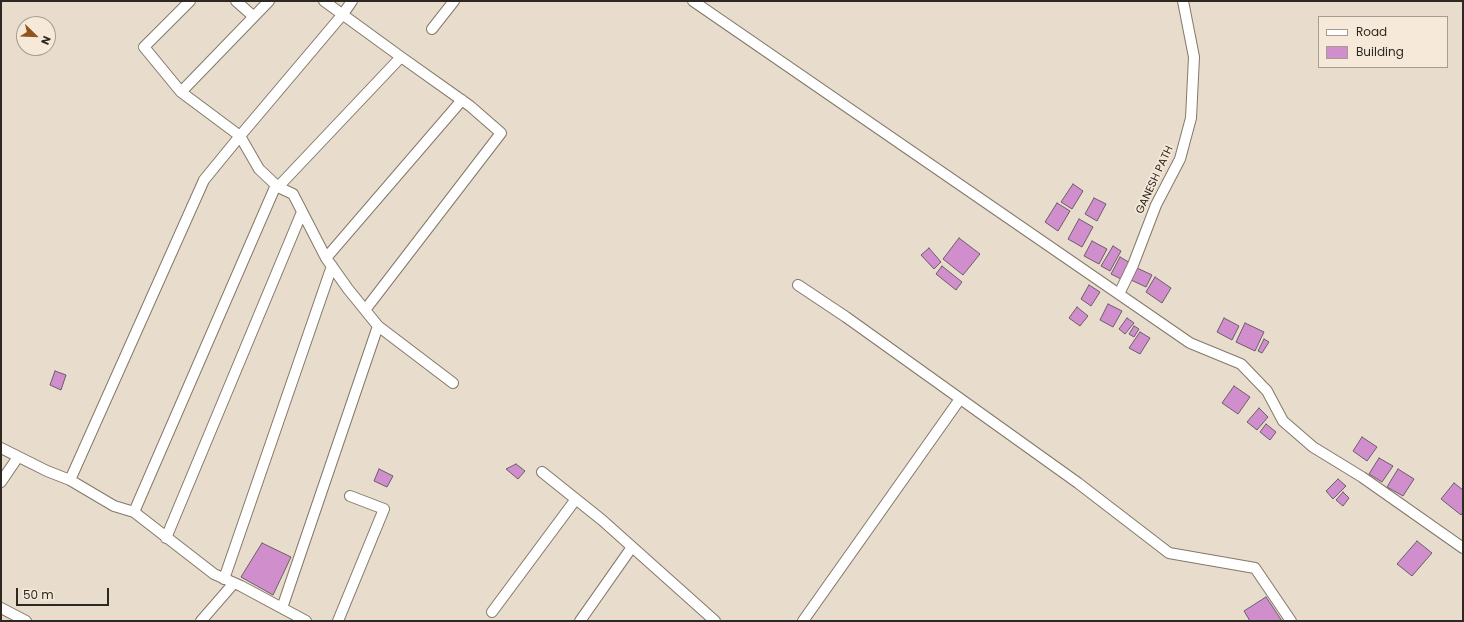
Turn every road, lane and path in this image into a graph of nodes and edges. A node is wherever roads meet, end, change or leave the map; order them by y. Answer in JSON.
{"nodes":[{"id":1,"x":190,"y":1,"type":"edge"},
{"id":2,"x":236,"y":1,"type":"edge"},
{"id":3,"x":269,"y":1,"type":"edge"},
{"id":4,"x":324,"y":1,"type":"edge"},
{"id":5,"x":352,"y":1,"type":"edge"},
{"id":6,"x":454,"y":1,"type":"edge"},
{"id":7,"x":693,"y":1,"type":"edge"},
{"id":8,"x":1183,"y":1,"type":"edge"},
{"id":9,"x":343,"y":14,"type":"junction"},
{"id":10,"x":253,"y":16,"type":"junction"},
{"id":11,"x":432,"y":29,"type":"dead end"},
{"id":12,"x":401,"y":58,"type":"junction"},
{"id":13,"x":181,"y":92,"type":"junction"},
{"id":14,"x":462,"y":100,"type":"junction"},
{"id":15,"x":240,"y":136,"type":"junction"},
{"id":16,"x":277,"y":186,"type":"junction"},
{"id":17,"x":302,"y":212,"type":"junction"},
{"id":18,"x":329,"y":262,"type":"junction"},
{"id":19,"x":798,"y":285,"type":"dead end"},
{"id":20,"x":1119,"y":294,"type":"junction"},
{"id":21,"x":365,"y":310,"type":"junction"},
{"id":22,"x":378,"y":326,"type":"junction"},
{"id":23,"x":453,"y":383,"type":"dead end"},
{"id":24,"x":960,"y":399,"type":"junction"},
{"id":25,"x":1,"y":448,"type":"edge"},
{"id":26,"x":18,"y":457,"type":"junction"},
{"id":27,"x":542,"y":472,"type":"dead end"},
{"id":28,"x":70,"y":480,"type":"junction"},
{"id":29,"x":1,"y":482,"type":"edge"},
{"id":30,"x":350,"y":496,"type":"dead end"},
{"id":31,"x":576,"y":499,"type":"junction"},
{"id":32,"x":134,"y":512,"type":"junction"},
{"id":33,"x":166,"y":538,"type":"junction"},
{"id":34,"x":632,"y":547,"type":"junction"},
{"id":35,"x":1463,"y":548,"type":"edge"},
{"id":36,"x":224,"y":579,"type":"junction"},
{"id":37,"x":234,"y":583,"type":"junction"},
{"id":38,"x":1,"y":608,"type":"edge"},
{"id":39,"x":282,"y":608,"type":"junction"},
{"id":40,"x":492,"y":612,"type":"dead end"},
{"id":41,"x":26,"y":621,"type":"edge"},
{"id":42,"x":201,"y":621,"type":"edge"},
{"id":43,"x":306,"y":621,"type":"edge"},
{"id":44,"x":338,"y":621,"type":"edge"},
{"id":45,"x":580,"y":621,"type":"edge"},
{"id":46,"x":715,"y":621,"type":"edge"},
{"id":47,"x":803,"y":621,"type":"edge"},
{"id":48,"x":1291,"y":621,"type":"edge"}],
"edges":[{"from":1,"to":13,"type":"street"},
{"from":2,"to":10,"type":"street"},
{"from":3,"to":10,"type":"street"},
{"from":4,"to":9,"type":"street"},
{"from":5,"to":9,"type":"street"},
{"from":6,"to":11,"type":"street"},
{"from":7,"to":20,"type":"street"},
{"from":8,"to":20,"type":"street","name":"GANESH PATH"},
{"from":9,"to":12,"type":"street"},
{"from":9,"to":15,"type":"street"},
{"from":10,"to":13,"type":"street"},
{"from":12,"to":14,"type":"street"},
{"from":12,"to":16,"type":"street"},
{"from":13,"to":15,"type":"street"},
{"from":14,"to":18,"type":"street"},
{"from":14,"to":21,"type":"street"},
{"from":15,"to":16,"type":"street"},
{"from":15,"to":28,"type":"street"},
{"from":16,"to":17,"type":"street"},
{"from":16,"to":32,"type":"street"},
{"from":17,"to":18,"type":"street"},
{"from":17,"to":33,"type":"street"},
{"from":18,"to":21,"type":"street"},
{"from":18,"to":36,"type":"street"},
{"from":19,"to":24,"type":"street"},
{"from":20,"to":35,"type":"street"},
{"from":21,"to":22,"type":"street"},
{"from":22,"to":23,"type":"street"},
{"from":22,"to":39,"type":"street"},
{"from":24,"to":47,"type":"street"},
{"from":24,"to":48,"type":"street"},
{"from":25,"to":26,"type":"street"},
{"from":26,"to":28,"type":"street"},
{"from":26,"to":29,"type":"street"},
{"from":27,"to":31,"type":"street"},
{"from":28,"to":32,"type":"street"},
{"from":30,"to":44,"type":"street"},
{"from":31,"to":34,"type":"street"},
{"from":31,"to":40,"type":"street"},
{"from":32,"to":33,"type":"street"},
{"from":33,"to":36,"type":"street"},
{"from":34,"to":45,"type":"street"},
{"from":34,"to":46,"type":"street"},
{"from":36,"to":37,"type":"street"},
{"from":37,"to":39,"type":"street"},
{"from":37,"to":42,"type":"street"},
{"from":38,"to":41,"type":"street"},
{"from":39,"to":43,"type":"street"}]}
